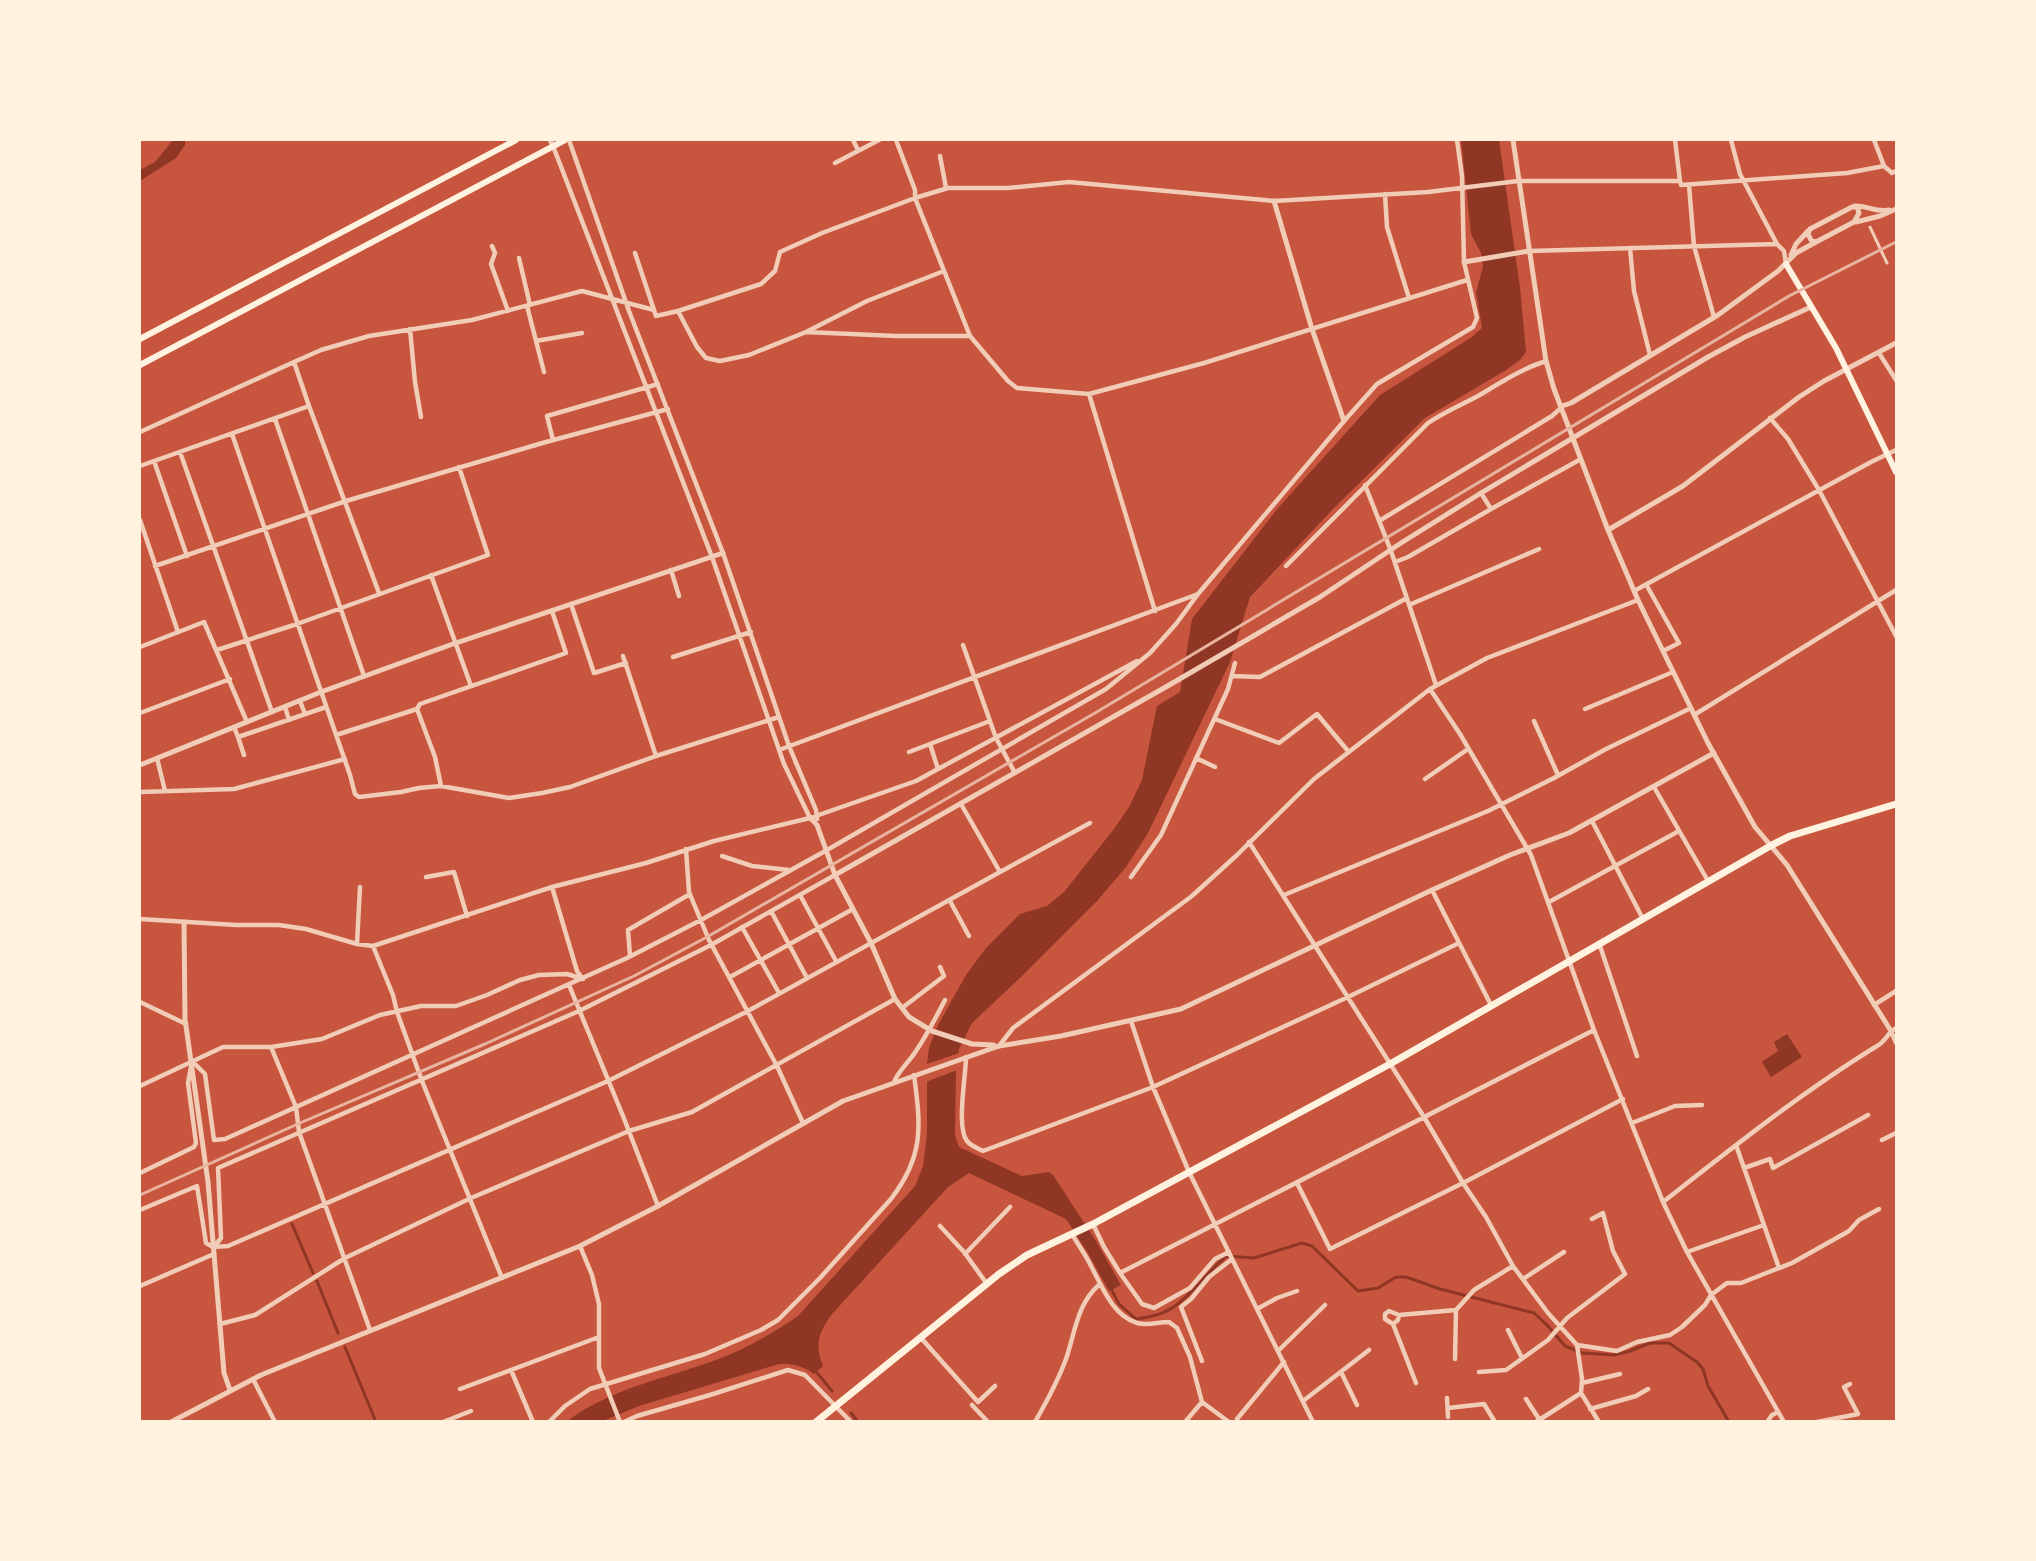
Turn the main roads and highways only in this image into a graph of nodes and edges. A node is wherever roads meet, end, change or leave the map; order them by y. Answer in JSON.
{"nodes":[{"id":1,"x":516,"y":140,"type":"edge"},
{"id":2,"x":567,"y":140,"type":"edge"},
{"id":3,"x":551,"y":143,"type":"edge"},
{"id":4,"x":1786,"y":264,"type":"road end"},
{"id":5,"x":140,"y":339,"type":"edge"},
{"id":6,"x":140,"y":365,"type":"edge"},
{"id":7,"x":1896,"y":472,"type":"edge"},
{"id":8,"x":1896,"y":804,"type":"edge"},
{"id":9,"x":816,"y":1422,"type":"edge"}],
"edges":[{"from":1,"to":5,"type":"main road"},
{"from":2,"to":3,"type":"main road"},
{"from":3,"to":6,"type":"main road"},
{"from":4,"to":7,"type":"main road"},
{"from":8,"to":9,"type":"main road"}]}
